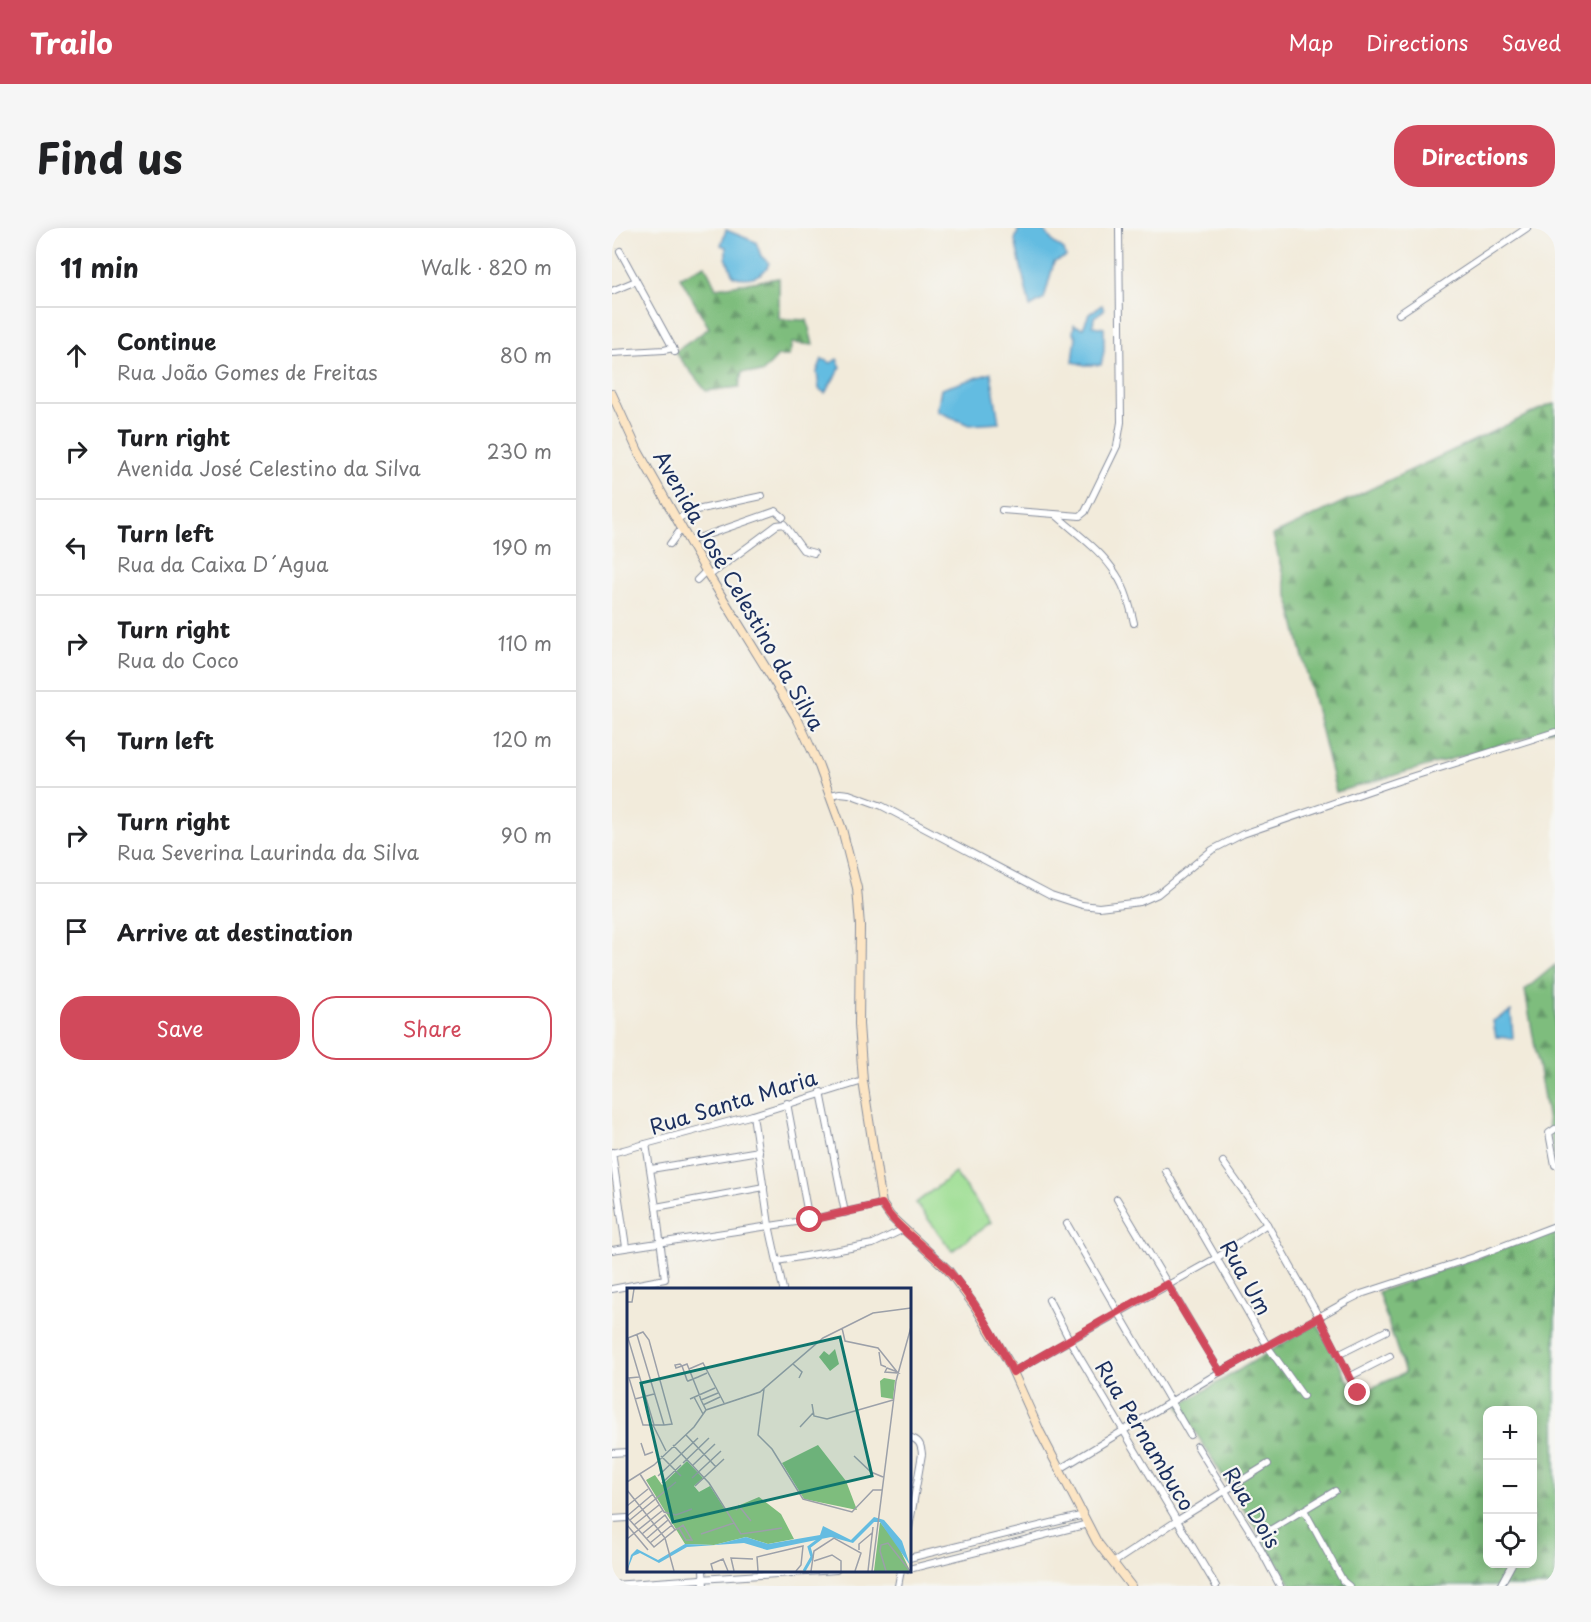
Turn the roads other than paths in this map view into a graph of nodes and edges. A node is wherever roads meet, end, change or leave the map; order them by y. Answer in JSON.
{"nodes":[{"id":1,"x":1119,"y":228,"type":"edge"},
{"id":2,"x":1527,"y":228,"type":"edge"},
{"id":3,"x":620,"y":251,"type":"dead end"},
{"id":4,"x":636,"y":281,"type":"junction"},
{"id":5,"x":612,"y":291,"type":"edge"},
{"id":6,"x":1399,"y":314,"type":"dead end"},
{"id":7,"x":612,"y":352,"type":"edge"},
{"id":8,"x":612,"y":394,"type":"edge"},
{"id":9,"x":762,"y":496,"type":"dead end"},
{"id":10,"x":1002,"y":510,"type":"dead end"},
{"id":11,"x":1055,"y":515,"type":"junction"},
{"id":12,"x":783,"y":517,"type":"dead end"},
{"id":13,"x":677,"y":519,"type":"junction"},
{"id":14,"x":682,"y":528,"type":"junction"},
{"id":15,"x":690,"y":541,"type":"junction"},
{"id":16,"x":670,"y":544,"type":"dead end"},
{"id":17,"x":814,"y":553,"type":"dead end"},
{"id":18,"x":708,"y":573,"type":"junction"},
{"id":19,"x":697,"y":580,"type":"dead end"},
{"id":20,"x":1134,"y":623,"type":"dead end"},
{"id":21,"x":1555,"y":732,"type":"edge"},
{"id":22,"x":830,"y":795,"type":"junction"},
{"id":23,"x":862,"y":1080,"type":"junction"},
{"id":24,"x":822,"y":1092,"type":"junction"},
{"id":25,"x":787,"y":1103,"type":"junction"},
{"id":26,"x":753,"y":1115,"type":"junction"},
{"id":27,"x":1555,"y":1129,"type":"edge"},
{"id":28,"x":646,"y":1144,"type":"junction"},
{"id":29,"x":759,"y":1151,"type":"junction"},
{"id":30,"x":612,"y":1152,"type":"edge"},
{"id":31,"x":1223,"y":1162,"type":"dead end"},
{"id":32,"x":1555,"y":1165,"type":"edge"},
{"id":33,"x":651,"y":1169,"type":"junction"},
{"id":34,"x":1166,"y":1171,"type":"dead end"},
{"id":35,"x":764,"y":1186,"type":"junction"},
{"id":36,"x":1117,"y":1199,"type":"dead end"},
{"id":37,"x":882,"y":1204,"type":"junction"},
{"id":38,"x":656,"y":1207,"type":"junction"},
{"id":39,"x":845,"y":1214,"type":"junction"},
{"id":40,"x":810,"y":1220,"type":"junction"},
{"id":41,"x":1066,"y":1224,"type":"dead end"},
{"id":42,"x":1267,"y":1224,"type":"junction"},
{"id":43,"x":769,"y":1225,"type":"junction"},
{"id":44,"x":1555,"y":1226,"type":"edge"},
{"id":45,"x":904,"y":1229,"type":"junction"},
{"id":46,"x":661,"y":1242,"type":"junction"},
{"id":47,"x":626,"y":1247,"type":"junction"},
{"id":48,"x":612,"y":1250,"type":"edge"},
{"id":49,"x":1218,"y":1257,"type":"junction"},
{"id":50,"x":777,"y":1261,"type":"junction"},
{"id":51,"x":1167,"y":1284,"type":"junction"},
{"id":52,"x":783,"y":1288,"type":"edge"},
{"id":53,"x":612,"y":1289,"type":"edge"},
{"id":54,"x":1049,"y":1300,"type":"dead end"},
{"id":55,"x":1119,"y":1313,"type":"junction"},
{"id":56,"x":1319,"y":1317,"type":"junction"},
{"id":57,"x":1386,"y":1331,"type":"dead end"},
{"id":58,"x":1070,"y":1341,"type":"junction"},
{"id":59,"x":1268,"y":1347,"type":"junction"},
{"id":60,"x":1338,"y":1355,"type":"junction"},
{"id":61,"x":1390,"y":1356,"type":"dead end"},
{"id":62,"x":1013,"y":1372,"type":"junction"},
{"id":63,"x":1220,"y":1372,"type":"junction"},
{"id":64,"x":1349,"y":1377,"type":"junction"},
{"id":65,"x":1358,"y":1393,"type":"dead end"},
{"id":66,"x":1303,"y":1396,"type":"dead end"},
{"id":67,"x":1171,"y":1402,"type":"junction"},
{"id":68,"x":1124,"y":1431,"type":"junction"},
{"id":69,"x":1190,"y":1435,"type":"dead end"},
{"id":70,"x":910,"y":1437,"type":"edge"},
{"id":71,"x":1197,"y":1446,"type":"dead end"},
{"id":72,"x":627,"y":1452,"type":"edge"},
{"id":73,"x":612,"y":1453,"type":"edge"},
{"id":74,"x":1268,"y":1464,"type":"dead end"},
{"id":75,"x":1060,"y":1469,"type":"junction"},
{"id":76,"x":1224,"y":1491,"type":"junction"},
{"id":77,"x":1335,"y":1491,"type":"dead end"},
{"id":78,"x":912,"y":1500,"type":"edge"},
{"id":79,"x":1304,"y":1510,"type":"junction"},
{"id":80,"x":1084,"y":1515,"type":"junction"},
{"id":81,"x":627,"y":1518,"type":"edge"},
{"id":82,"x":612,"y":1519,"type":"edge"},
{"id":83,"x":910,"y":1519,"type":"edge"},
{"id":84,"x":1178,"y":1520,"type":"junction"},
{"id":85,"x":1088,"y":1524,"type":"junction"},
{"id":86,"x":1254,"y":1539,"type":"junction"},
{"id":87,"x":910,"y":1558,"type":"edge"},
{"id":88,"x":1113,"y":1563,"type":"junction"},
{"id":89,"x":910,"y":1568,"type":"edge"},
{"id":90,"x":1509,"y":1568,"type":"edge"},
{"id":91,"x":817,"y":1571,"type":"edge"},
{"id":92,"x":904,"y":1571,"type":"edge"},
{"id":93,"x":704,"y":1583,"type":"edge"},
{"id":94,"x":612,"y":1586,"type":"edge"},
{"id":95,"x":898,"y":1586,"type":"edge"},
{"id":96,"x":1131,"y":1586,"type":"edge"},
{"id":97,"x":1216,"y":1586,"type":"edge"},
{"id":98,"x":1280,"y":1586,"type":"edge"},
{"id":99,"x":1349,"y":1586,"type":"edge"},
{"id":100,"x":1500,"y":1586,"type":"edge"}],
"edges":[{"from":1,"to":11,"type":"street"},
{"from":2,"to":6,"type":"street"},
{"from":3,"to":4,"type":"street"},
{"from":4,"to":5,"type":"street"},
{"from":4,"to":7,"type":"street"},
{"from":8,"to":13,"type":"street","name":"Avenida José Celestino da Silva"},
{"from":9,"to":13,"type":"street"},
{"from":10,"to":11,"type":"street"},
{"from":11,"to":20,"type":"street"},
{"from":12,"to":15,"type":"street"},
{"from":13,"to":14,"type":"street","name":"Avenida José Celestino da Silva"},
{"from":14,"to":15,"type":"street","name":"Avenida José Celestino da Silva"},
{"from":14,"to":16,"type":"street"},
{"from":15,"to":18,"type":"street","name":"Avenida José Celestino da Silva"},
{"from":17,"to":18,"type":"street"},
{"from":18,"to":19,"type":"street"},
{"from":18,"to":22,"type":"street","name":"Avenida José Celestino da Silva"},
{"from":21,"to":22,"type":"street"},
{"from":22,"to":23,"type":"street","name":"Avenida José Celestino da Silva"},
{"from":23,"to":24,"type":"street","name":"Rua Santa Maria"},
{"from":23,"to":37,"type":"street","name":"Avenida José Celestino da Silva"},
{"from":24,"to":25,"type":"street","name":"Rua Santa Maria"},
{"from":24,"to":39,"type":"street"},
{"from":25,"to":26,"type":"street","name":"Rua Santa Maria"},
{"from":25,"to":40,"type":"street"},
{"from":26,"to":28,"type":"street","name":"Rua Santa Maria"},
{"from":26,"to":29,"type":"street"},
{"from":27,"to":32,"type":"street"},
{"from":28,"to":30,"type":"street","name":"Rua Santa Maria"},
{"from":28,"to":33,"type":"street"},
{"from":29,"to":33,"type":"street"},
{"from":29,"to":35,"type":"street"},
{"from":30,"to":47,"type":"street"},
{"from":31,"to":42,"type":"street"},
{"from":33,"to":38,"type":"street"},
{"from":34,"to":49,"type":"street","name":"Rua Um"},
{"from":35,"to":38,"type":"street"},
{"from":35,"to":43,"type":"street"},
{"from":36,"to":51,"type":"street"},
{"from":37,"to":39,"type":"street"},
{"from":37,"to":45,"type":"street","name":"Avenida José Celestino da Silva"},
{"from":38,"to":46,"type":"street"},
{"from":39,"to":40,"type":"street"},
{"from":40,"to":43,"type":"street"},
{"from":41,"to":55,"type":"street"},
{"from":42,"to":49,"type":"street"},
{"from":42,"to":56,"type":"street"},
{"from":43,"to":46,"type":"street"},
{"from":43,"to":50,"type":"street"},
{"from":44,"to":56,"type":"street"},
{"from":45,"to":50,"type":"street"},
{"from":45,"to":62,"type":"street","name":"Avenida José Celestino da Silva"},
{"from":46,"to":47,"type":"street"},
{"from":46,"to":53,"type":"street"},
{"from":47,"to":48,"type":"street"},
{"from":49,"to":51,"type":"street"},
{"from":49,"to":59,"type":"street","name":"Rua Um"},
{"from":50,"to":52,"type":"street"},
{"from":51,"to":55,"type":"street"},
{"from":51,"to":63,"type":"street"},
{"from":54,"to":58,"type":"street","name":"Rua Pernambuco"},
{"from":55,"to":58,"type":"street"},
{"from":55,"to":67,"type":"street"},
{"from":56,"to":59,"type":"street"},
{"from":56,"to":60,"type":"street"},
{"from":57,"to":60,"type":"street"},
{"from":58,"to":62,"type":"street"},
{"from":58,"to":68,"type":"street","name":"Rua Pernambuco"},
{"from":59,"to":63,"type":"street"},
{"from":59,"to":66,"type":"street","name":"Rua Um"},
{"from":60,"to":64,"type":"street"},
{"from":61,"to":64,"type":"street"},
{"from":62,"to":75,"type":"street","name":"Avenida José Celestino da Silva"},
{"from":63,"to":67,"type":"street"},
{"from":64,"to":65,"type":"street"},
{"from":67,"to":68,"type":"street"},
{"from":67,"to":69,"type":"street"},
{"from":68,"to":75,"type":"street"},
{"from":68,"to":84,"type":"street","name":"Rua Pernambuco"},
{"from":70,"to":78,"type":"street"},
{"from":71,"to":76,"type":"street","name":"Rua Dois"},
{"from":72,"to":73,"type":"street"},
{"from":74,"to":76,"type":"street"},
{"from":75,"to":80,"type":"street","name":"Avenida José Celestino da Silva"},
{"from":76,"to":84,"type":"street"},
{"from":76,"to":86,"type":"street","name":"Rua Dois"},
{"from":77,"to":79,"type":"street"},
{"from":78,"to":83,"type":"street"},
{"from":79,"to":86,"type":"street"},
{"from":79,"to":99,"type":"street"},
{"from":80,"to":85,"type":"street","name":"Avenida José Celestino da Silva"},
{"from":80,"to":87,"type":"street"},
{"from":81,"to":82,"type":"street"},
{"from":84,"to":88,"type":"street"},
{"from":84,"to":97,"type":"street","name":"Rua Pernambuco"},
{"from":85,"to":88,"type":"street","name":"Avenida José Celestino da Silva"},
{"from":85,"to":89,"type":"street"},
{"from":86,"to":98,"type":"street","name":"Rua Dois"},
{"from":88,"to":96,"type":"street","name":"Avenida José Celestino da Silva"},
{"from":90,"to":100,"type":"street"},
{"from":91,"to":93,"type":"street"},
{"from":92,"to":95,"type":"street"},
{"from":93,"to":94,"type":"street"}]}
